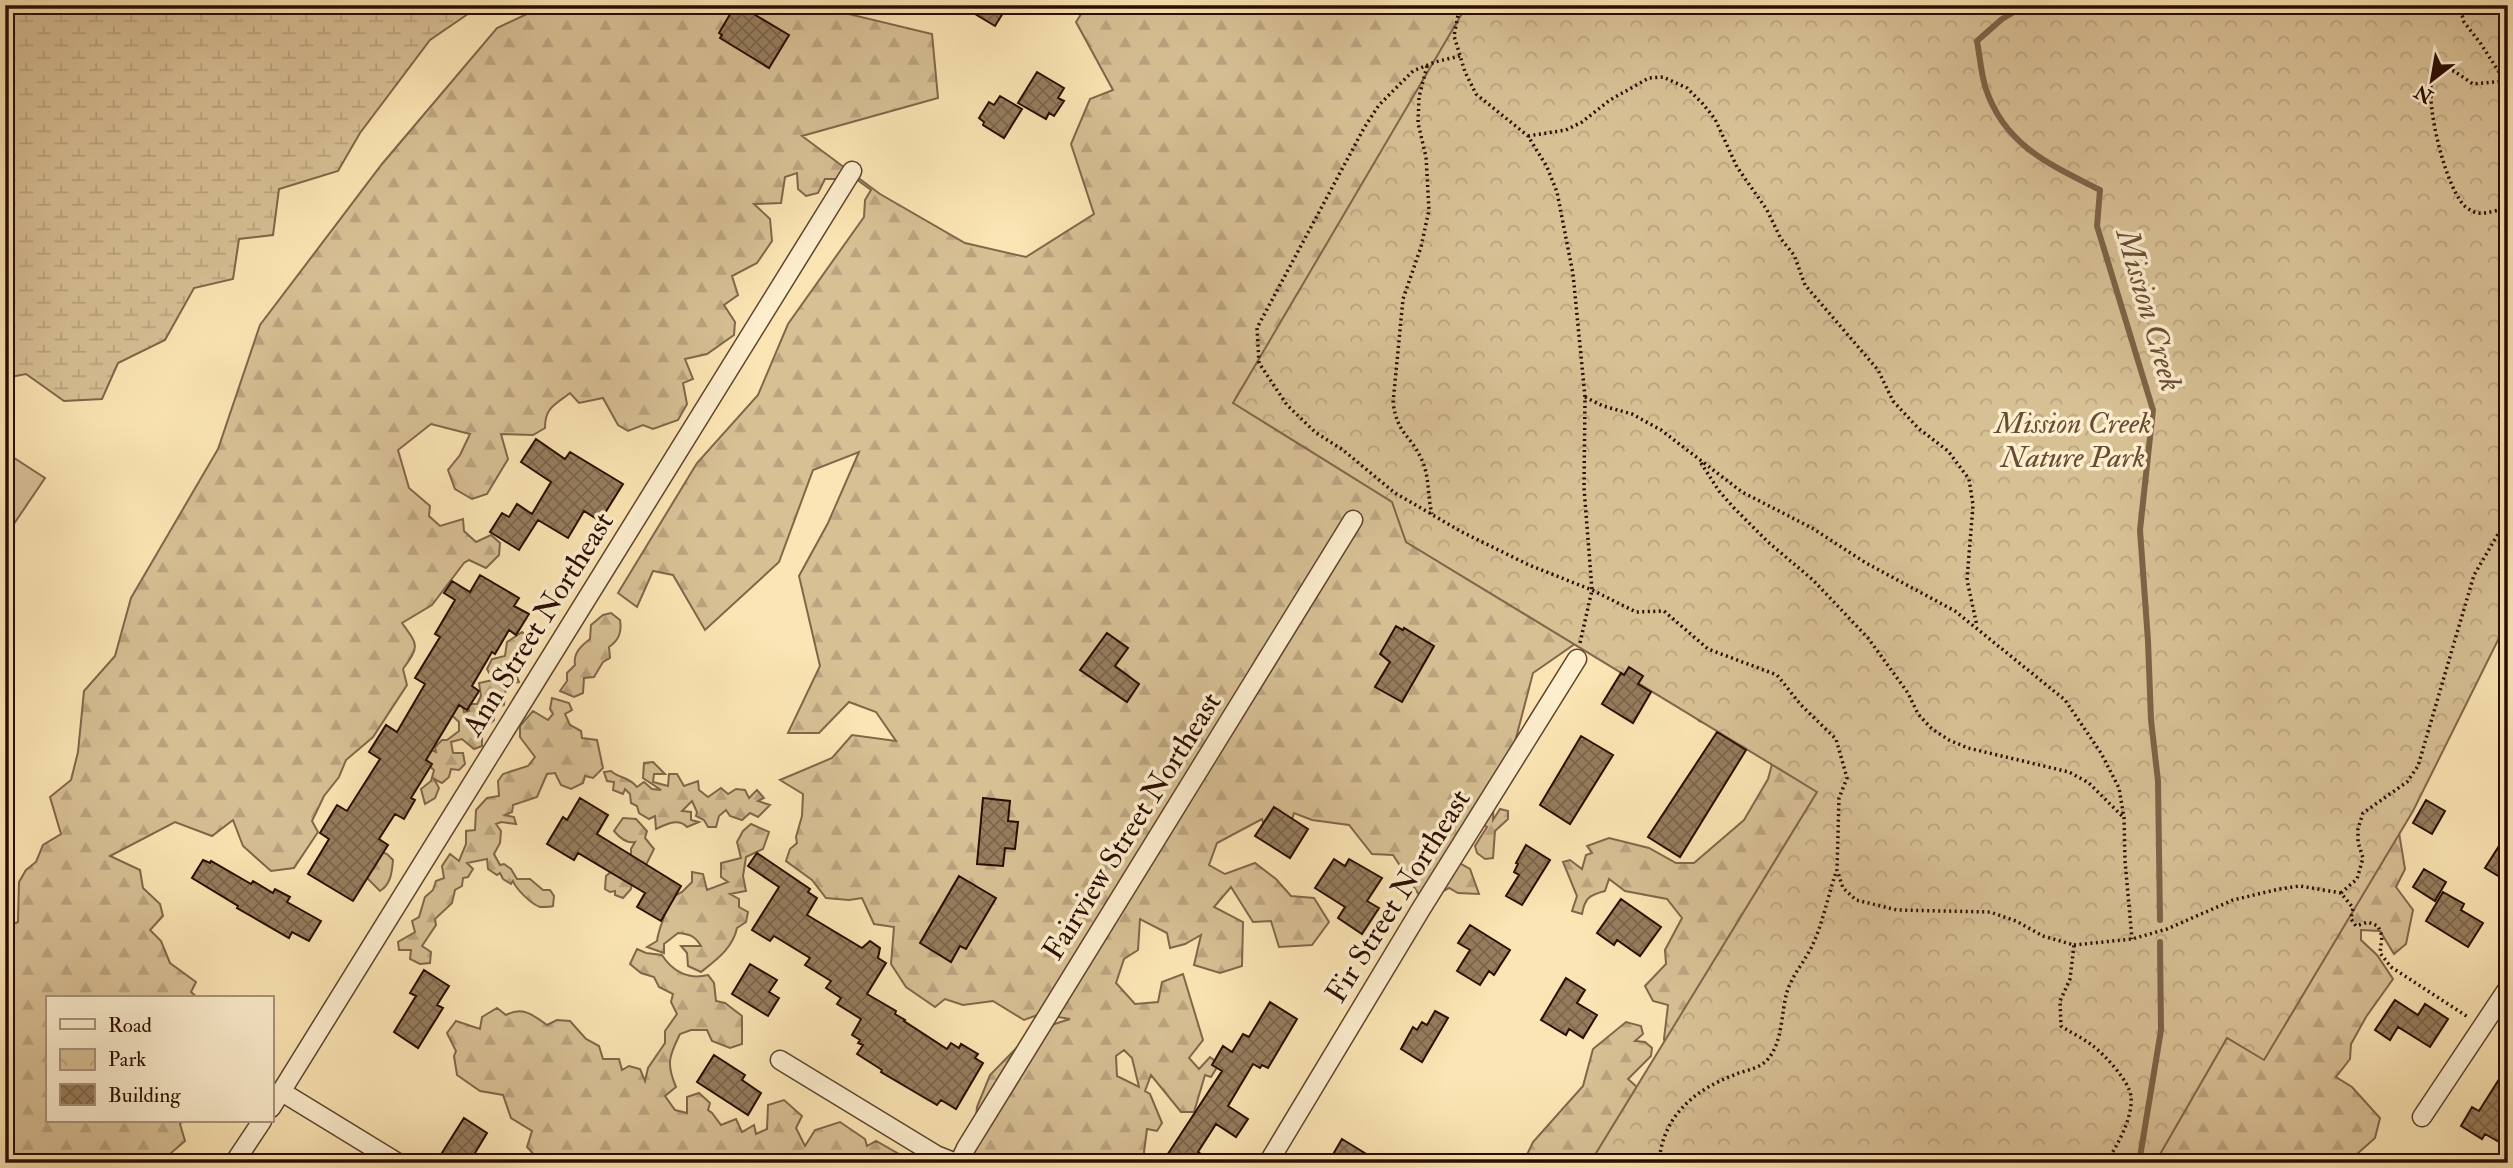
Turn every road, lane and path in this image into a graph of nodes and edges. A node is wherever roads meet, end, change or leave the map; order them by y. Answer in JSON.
{"nodes":[{"id":1,"x":1460,"y":5,"type":"edge"},
{"id":2,"x":2459,"y":5,"type":"edge"},
{"id":3,"x":1460,"y":57,"type":"junction"},
{"id":4,"x":1427,"y":65,"type":"junction"},
{"id":5,"x":2505,"y":81,"type":"junction"},
{"id":6,"x":2508,"y":86,"type":"edge"},
{"id":7,"x":1528,"y":136,"type":"junction"},
{"id":8,"x":852,"y":171,"type":"dead end"},
{"id":9,"x":2508,"y":209,"type":"edge"},
{"id":10,"x":1585,"y":397,"type":"junction"},
{"id":11,"x":1698,"y":459,"type":"junction"},
{"id":12,"x":1433,"y":516,"type":"junction"},
{"id":13,"x":2508,"y":517,"type":"edge"},
{"id":14,"x":1353,"y":520,"type":"dead end"},
{"id":15,"x":1592,"y":590,"type":"junction"},
{"id":16,"x":1977,"y":628,"type":"junction"},
{"id":17,"x":1577,"y":659,"type":"joint"},
{"id":18,"x":2124,"y":818,"type":"junction"},
{"id":19,"x":1837,"y":870,"type":"junction"},
{"id":20,"x":2341,"y":893,"type":"junction"},
{"id":21,"x":2132,"y":939,"type":"junction"},
{"id":22,"x":2074,"y":945,"type":"junction"},
{"id":23,"x":2508,"y":988,"type":"edge"},
{"id":24,"x":2502,"y":1009,"type":"edge"},
{"id":25,"x":2468,"y":1017,"type":"dead end"},
{"id":26,"x":780,"y":1060,"type":"dead end"},
{"id":27,"x":282,"y":1092,"type":"junction"},
{"id":28,"x":273,"y":1105,"type":"edge"},
{"id":29,"x":2422,"y":1116,"type":"dead end"},
{"id":30,"x":261,"y":1122,"type":"edge"},
{"id":31,"x":234,"y":1163,"type":"edge"},
{"id":32,"x":398,"y":1163,"type":"edge"},
{"id":33,"x":958,"y":1163,"type":"edge"},
{"id":34,"x":1268,"y":1163,"type":"edge"},
{"id":35,"x":1659,"y":1163,"type":"edge"},
{"id":36,"x":2106,"y":1163,"type":"edge"}],
"edges":[{"from":1,"to":3,"type":"path"},
{"from":2,"to":5,"type":"path"},
{"from":3,"to":4,"type":"path"},
{"from":3,"to":7,"type":"path"},
{"from":4,"to":12,"type":"path"},
{"from":4,"to":12,"type":"path"},
{"from":5,"to":6,"type":"path"},
{"from":5,"to":9,"type":"path"},
{"from":7,"to":10,"type":"path"},
{"from":7,"to":16,"type":"path"},
{"from":8,"to":27,"type":"street","name":"Ann Street Northeast"},
{"from":10,"to":11,"type":"path"},
{"from":10,"to":15,"type":"path"},
{"from":11,"to":16,"type":"path"},
{"from":11,"to":18,"type":"path"},
{"from":12,"to":15,"type":"path"},
{"from":13,"to":20,"type":"path"},
{"from":14,"to":33,"type":"street","name":"Fairview Street Northeast"},
{"from":15,"to":17,"type":"path"},
{"from":15,"to":19,"type":"path"},
{"from":16,"to":18,"type":"path"},
{"from":17,"to":34,"type":"street","name":"Fir Street Northeast"},
{"from":18,"to":21,"type":"path"},
{"from":19,"to":22,"type":"path"},
{"from":19,"to":35,"type":"path"},
{"from":20,"to":21,"type":"path"},
{"from":20,"to":25,"type":"path"},
{"from":21,"to":22,"type":"path"},
{"from":22,"to":36,"type":"path"},
{"from":23,"to":24,"type":"street"},
{"from":24,"to":29,"type":"street"},
{"from":26,"to":33,"type":"street"},
{"from":27,"to":28,"type":"street","name":"Ann Street Northeast"},
{"from":27,"to":32,"type":"street"},
{"from":30,"to":31,"type":"street"}]}
